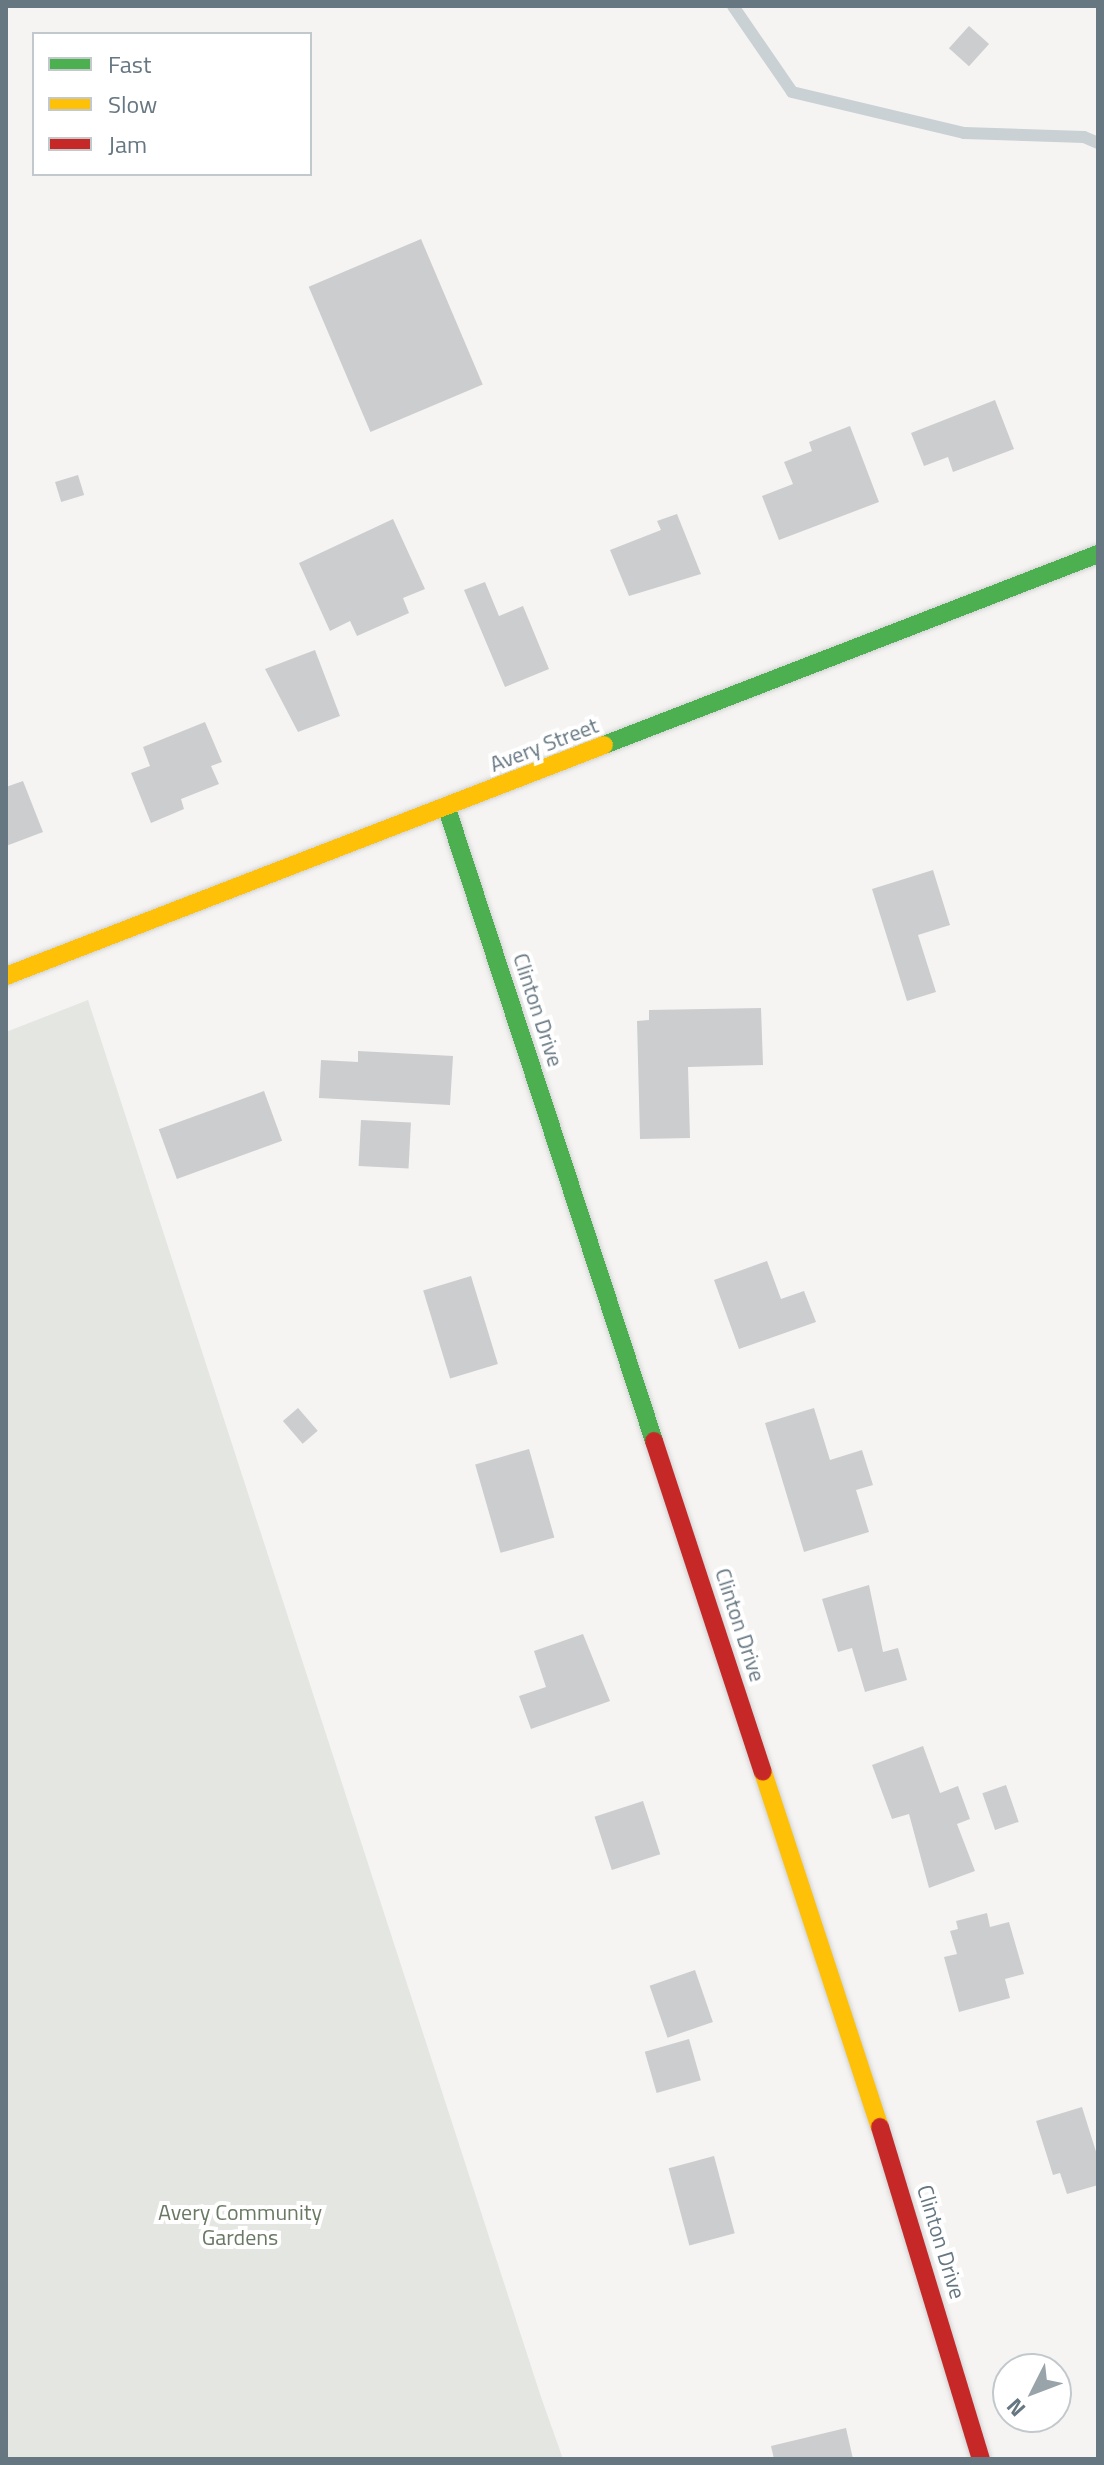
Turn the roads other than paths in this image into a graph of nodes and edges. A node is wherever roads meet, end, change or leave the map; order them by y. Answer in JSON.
{"nodes":[{"id":1,"x":1098,"y":554,"type":"edge"},
{"id":2,"x":447,"y":809,"type":"junction"},
{"id":3,"x":6,"y":976,"type":"edge"},
{"id":4,"x":981,"y":2459,"type":"edge"}],
"edges":[{"from":1,"to":2,"type":"street","name":"Avery Street"},
{"from":2,"to":3,"type":"street","name":"Avery Street"},
{"from":2,"to":4,"type":"street","name":"Clinton Drive"}]}
